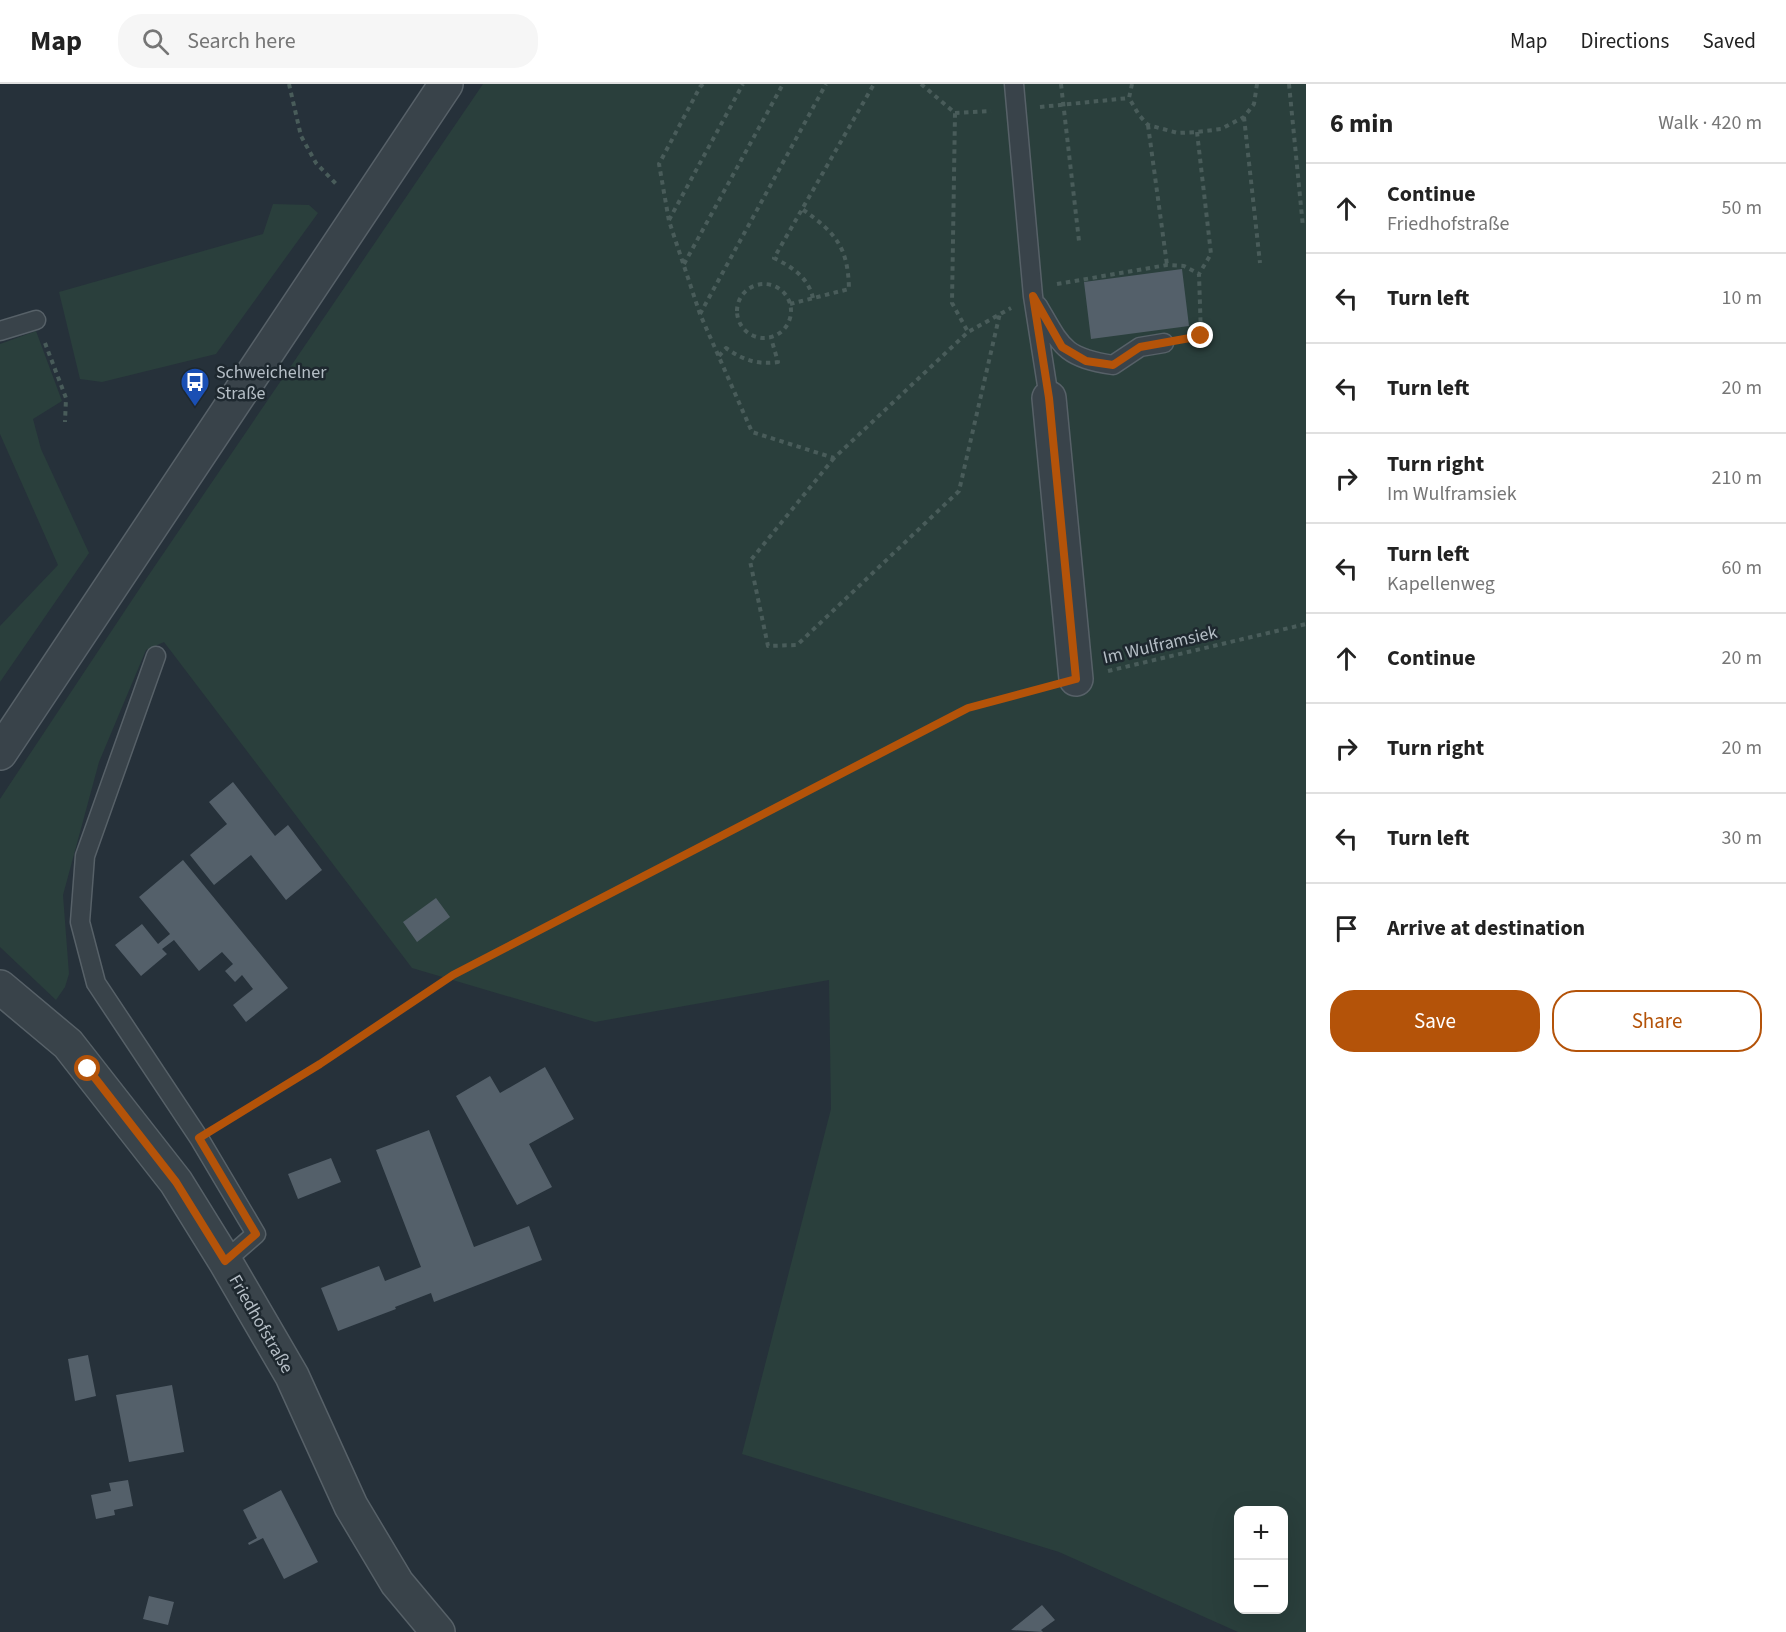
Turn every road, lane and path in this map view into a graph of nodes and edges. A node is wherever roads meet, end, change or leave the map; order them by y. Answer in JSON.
{"nodes":[{"id":1,"x":288,"y":84,"type":"edge"},
{"id":2,"x":446,"y":84,"type":"edge"},
{"id":3,"x":703,"y":84,"type":"edge"},
{"id":4,"x":743,"y":84,"type":"edge"},
{"id":5,"x":783,"y":84,"type":"edge"},
{"id":6,"x":826,"y":84,"type":"edge"},
{"id":7,"x":874,"y":84,"type":"edge"},
{"id":8,"x":921,"y":84,"type":"edge"},
{"id":9,"x":1014,"y":84,"type":"edge"},
{"id":10,"x":1061,"y":84,"type":"edge"},
{"id":11,"x":1132,"y":84,"type":"edge"},
{"id":12,"x":1257,"y":84,"type":"edge"},
{"id":13,"x":1289,"y":84,"type":"edge"},
{"id":14,"x":1129,"y":98,"type":"junction"},
{"id":15,"x":1064,"y":104,"type":"junction"},
{"id":16,"x":1016,"y":110,"type":"junction"},
{"id":17,"x":955,"y":113,"type":"junction"},
{"id":18,"x":1244,"y":117,"type":"junction"},
{"id":19,"x":1148,"y":125,"type":"junction"},
{"id":20,"x":1197,"y":132,"type":"junction"},
{"id":21,"x":363,"y":209,"type":"junction"},
{"id":22,"x":802,"y":209,"type":"junction"},
{"id":23,"x":669,"y":220,"type":"junction"},
{"id":24,"x":1302,"y":227,"type":"dead end"},
{"id":25,"x":1079,"y":242,"type":"dead end"},
{"id":26,"x":1260,"y":263,"type":"dead end"},
{"id":27,"x":684,"y":264,"type":"junction"},
{"id":28,"x":1167,"y":265,"type":"junction"},
{"id":29,"x":1198,"y":274,"type":"junction"},
{"id":30,"x":1033,"y":296,"type":"junction"},
{"id":31,"x":813,"y":298,"type":"junction"},
{"id":32,"x":790,"y":304,"type":"junction"},
{"id":33,"x":1000,"y":313,"type":"junction"},
{"id":34,"x":700,"y":314,"type":"junction"},
{"id":35,"x":36,"y":320,"type":"joint"},
{"id":36,"x":0,"y":331,"type":"edge"},
{"id":37,"x":968,"y":332,"type":"junction"},
{"id":38,"x":771,"y":338,"type":"junction"},
{"id":39,"x":1164,"y":343,"type":"joint"},
{"id":40,"x":719,"y":356,"type":"junction"},
{"id":41,"x":1049,"y":398,"type":"joint"},
{"id":42,"x":65,"y":422,"type":"dead end"},
{"id":43,"x":834,"y":458,"type":"junction"},
{"id":44,"x":1306,"y":624,"type":"edge"},
{"id":45,"x":156,"y":656,"type":"dead end"},
{"id":46,"x":1076,"y":679,"type":"junction"},
{"id":47,"x":0,"y":753,"type":"edge"},
{"id":48,"x":0,"y":987,"type":"edge"},
{"id":49,"x":199,"y":1138,"type":"junction"},
{"id":50,"x":225,"y":1261,"type":"junction"},
{"id":51,"x":438,"y":1632,"type":"edge"}],
"edges":[{"from":1,"to":21,"type":"path"},
{"from":2,"to":21,"type":"street"},
{"from":3,"to":23,"type":"path"},
{"from":4,"to":23,"type":"path"},
{"from":5,"to":27,"type":"path"},
{"from":6,"to":34,"type":"path"},
{"from":7,"to":22,"type":"path"},
{"from":8,"to":17,"type":"path"},
{"from":9,"to":16,"type":"lane"},
{"from":10,"to":15,"type":"path"},
{"from":11,"to":14,"type":"path"},
{"from":12,"to":18,"type":"path"},
{"from":13,"to":24,"type":"path"},
{"from":14,"to":15,"type":"path"},
{"from":14,"to":19,"type":"path"},
{"from":15,"to":16,"type":"path"},
{"from":15,"to":25,"type":"path"},
{"from":16,"to":17,"type":"path"},
{"from":16,"to":30,"type":"lane"},
{"from":17,"to":37,"type":"path"},
{"from":18,"to":20,"type":"path"},
{"from":18,"to":26,"type":"path"},
{"from":19,"to":20,"type":"path"},
{"from":19,"to":28,"type":"path"},
{"from":20,"to":29,"type":"path"},
{"from":21,"to":47,"type":"street"},
{"from":22,"to":31,"type":"path"},
{"from":22,"to":31,"type":"path"},
{"from":23,"to":27,"type":"path"},
{"from":27,"to":34,"type":"path"},
{"from":28,"to":29,"type":"path"},
{"from":28,"to":30,"type":"path"},
{"from":29,"to":39,"type":"path"},
{"from":30,"to":33,"type":"path"},
{"from":30,"to":39,"type":"lane"},
{"from":30,"to":41,"type":"lane"},
{"from":31,"to":32,"type":"path"},
{"from":32,"to":38,"type":"path"},
{"from":32,"to":38,"type":"path"},
{"from":33,"to":37,"type":"path"},
{"from":33,"to":43,"type":"path"},
{"from":34,"to":40,"type":"path"},
{"from":35,"to":36,"type":"lane"},
{"from":35,"to":42,"type":"path"},
{"from":37,"to":43,"type":"path"},
{"from":38,"to":40,"type":"path"},
{"from":40,"to":43,"type":"path"},
{"from":41,"to":46,"type":"street"},
{"from":44,"to":46,"type":"path","name":"Im Wulframsiek"},
{"from":45,"to":49,"type":"lane"},
{"from":46,"to":49,"type":"path","name":"Im Wulframsiek"},
{"from":48,"to":50,"type":"street","name":"Friedhofstraße"},
{"from":49,"to":50,"type":"lane"},
{"from":50,"to":51,"type":"street","name":"Friedhofstraße"}]}
